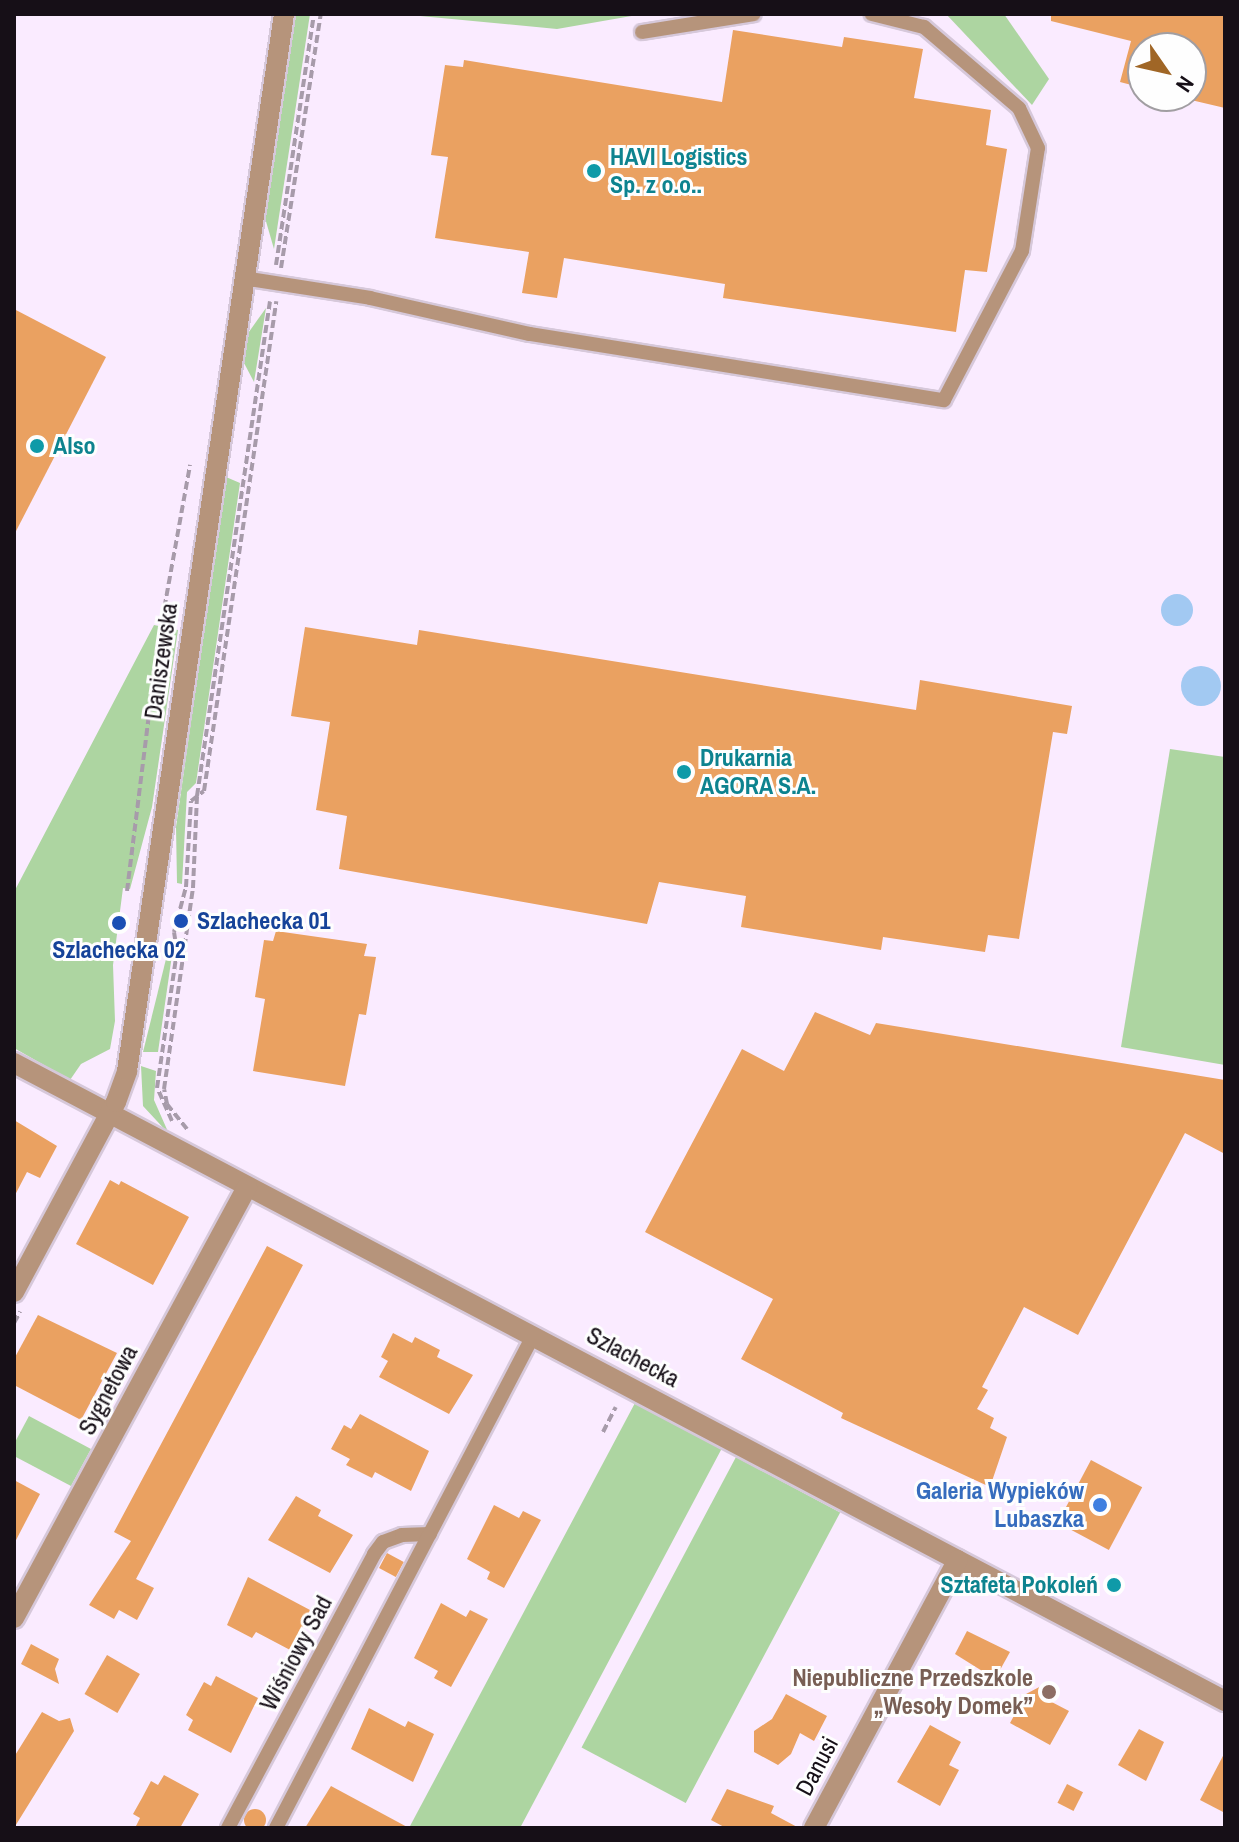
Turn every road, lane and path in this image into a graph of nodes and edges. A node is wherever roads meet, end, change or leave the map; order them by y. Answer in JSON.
{"nodes":[{"id":1,"x":284,"y":14,"type":"edge"},
{"id":2,"x":314,"y":14,"type":"edge"},
{"id":3,"x":321,"y":14,"type":"edge"},
{"id":4,"x":754,"y":14,"type":"edge"},
{"id":5,"x":872,"y":14,"type":"edge"},
{"id":6,"x":642,"y":32,"type":"dead end"},
{"id":7,"x":243,"y":278,"type":"junction"},
{"id":8,"x":276,"y":283,"type":"junction"},
{"id":9,"x":190,"y":465,"type":"dead end"},
{"id":10,"x":197,"y":796,"type":"junction"},
{"id":11,"x":127,"y":891,"type":"dead end"},
{"id":12,"x":14,"y":1063,"type":"edge"},
{"id":13,"x":109,"y":1115,"type":"junction"},
{"id":14,"x":176,"y":1132,"type":"dead end"},
{"id":15,"x":187,"y":1140,"type":"dead end"},
{"id":16,"x":247,"y":1187,"type":"junction"},
{"id":17,"x":14,"y":1292,"type":"edge"},
{"id":18,"x":534,"y":1334,"type":"junction"},
{"id":19,"x":616,"y":1407,"type":"dead end"},
{"id":20,"x":603,"y":1432,"type":"dead end"},
{"id":21,"x":430,"y":1534,"type":"junction"},
{"id":22,"x":958,"y":1560,"type":"junction"},
{"id":23,"x":14,"y":1618,"type":"edge"},
{"id":24,"x":1225,"y":1701,"type":"edge"},
{"id":25,"x":228,"y":1828,"type":"edge"},
{"id":26,"x":276,"y":1828,"type":"edge"},
{"id":27,"x":814,"y":1828,"type":"edge"}],
"edges":[{"from":1,"to":7,"type":"street","name":"Daniszewska"},
{"from":2,"to":8,"type":"path"},
{"from":3,"to":8,"type":"path"},
{"from":4,"to":6,"type":"lane"},
{"from":5,"to":8,"type":"lane"},
{"from":7,"to":8,"type":"lane"},
{"from":7,"to":13,"type":"street","name":"Daniszewska"},
{"from":8,"to":10,"type":"path"},
{"from":9,"to":11,"type":"path"},
{"from":10,"to":14,"type":"path"},
{"from":10,"to":15,"type":"path"},
{"from":12,"to":13,"type":"street","name":"Szlachecka"},
{"from":13,"to":16,"type":"street","name":"Szlachecka"},
{"from":13,"to":17,"type":"street","name":"Daniszewska"},
{"from":16,"to":18,"type":"street","name":"Szlachecka"},
{"from":16,"to":23,"type":"street","name":"Sygnetowa"},
{"from":18,"to":21,"type":"lane"},
{"from":18,"to":22,"type":"street","name":"Szlachecka"},
{"from":19,"to":20,"type":"path"},
{"from":21,"to":25,"type":"lane","name":"Wiśniowy Sad"},
{"from":21,"to":26,"type":"lane"},
{"from":22,"to":24,"type":"street","name":"Szlachecka"},
{"from":22,"to":27,"type":"street","name":"Danusi"}]}
